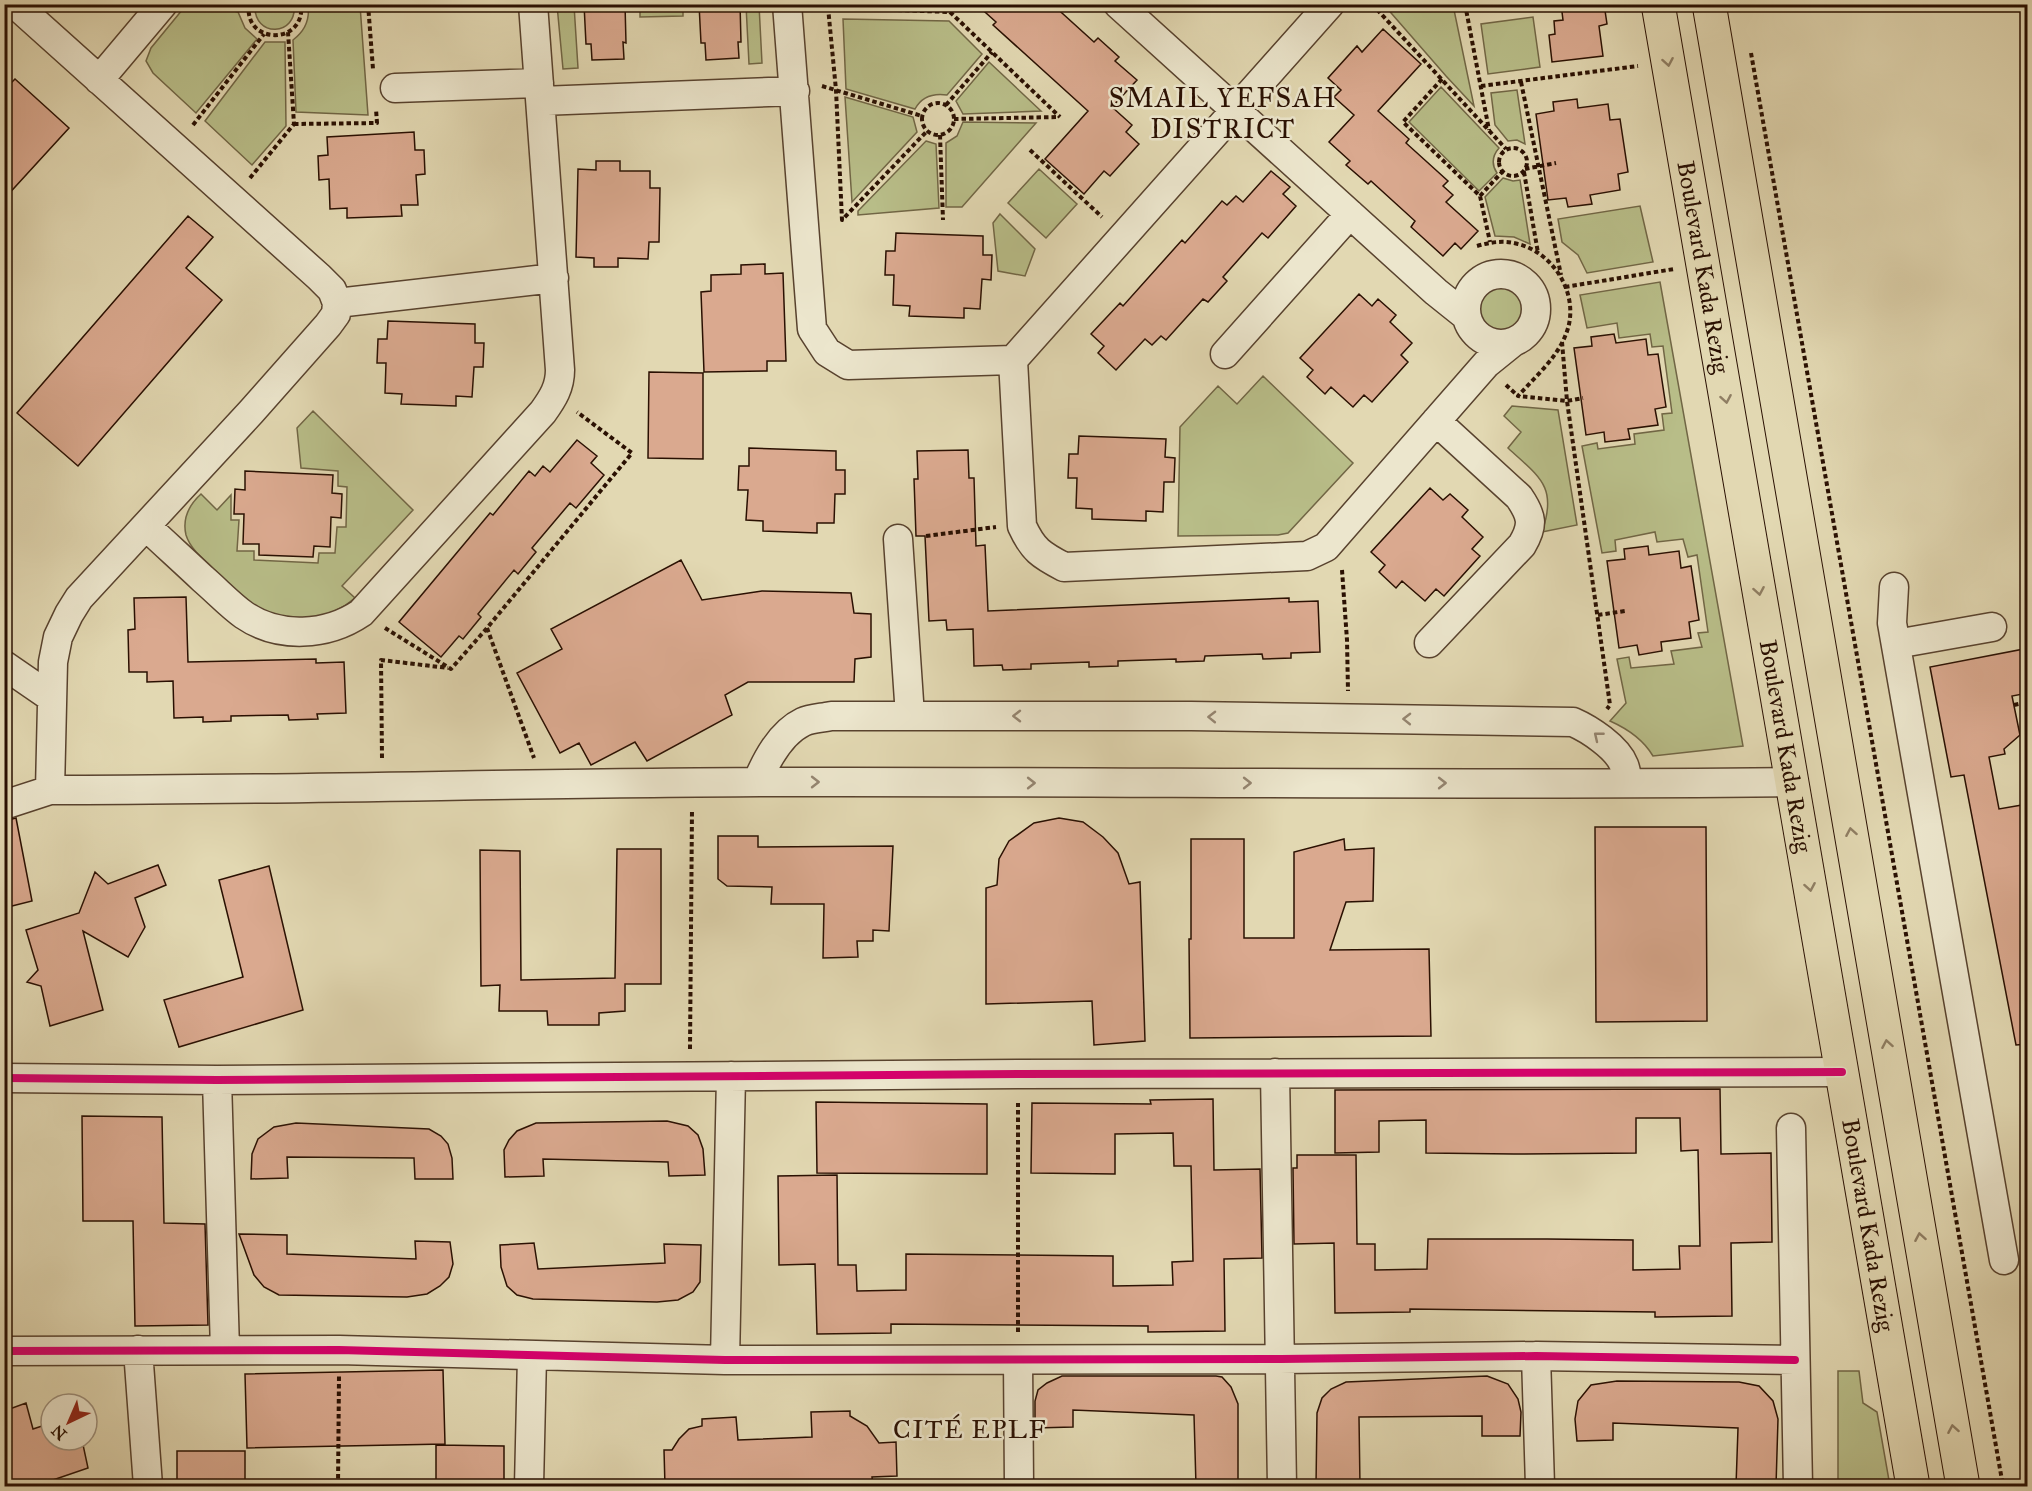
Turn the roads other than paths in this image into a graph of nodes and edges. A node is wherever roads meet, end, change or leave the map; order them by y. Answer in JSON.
{"nodes":[{"id":1,"x":15,"y":4,"type":"edge"},
{"id":2,"x":163,"y":4,"type":"edge"},
{"id":3,"x":533,"y":4,"type":"edge"},
{"id":4,"x":1118,"y":4,"type":"edge"},
{"id":5,"x":1330,"y":4,"type":"edge"},
{"id":6,"x":1658,"y":4,"type":"edge"},
{"id":7,"x":1709,"y":4,"type":"edge"},
{"id":8,"x":801,"y":6,"type":"edge"},
{"id":9,"x":99,"y":80,"type":"junction"},
{"id":10,"x":385,"y":88,"type":"road end"},
{"id":11,"x":807,"y":88,"type":"junction"},
{"id":12,"x":540,"y":92,"type":"junction"},
{"id":13,"x":1236,"y":111,"type":"junction"},
{"id":14,"x":1350,"y":214,"type":"junction"},
{"id":15,"x":554,"y":278,"type":"junction"},
{"id":16,"x":337,"y":303,"type":"junction"},
{"id":17,"x":1472,"y":315,"type":"junction"},
{"id":18,"x":1512,"y":342,"type":"junction"},
{"id":19,"x":1225,"y":354,"type":"dead end"},
{"id":20,"x":1014,"y":360,"type":"junction"},
{"id":21,"x":1479,"y":374,"type":"junction"},
{"id":22,"x":1436,"y":421,"type":"junction"},
{"id":23,"x":146,"y":526,"type":"junction"},
{"id":24,"x":898,"y":539,"type":"road end"},
{"id":25,"x":1894,"y":587,"type":"dead end"},
{"id":26,"x":1992,"y":627,"type":"dead end"},
{"id":27,"x":1429,"y":643,"type":"dead end"},
{"id":28,"x":1896,"y":644,"type":"junction"},
{"id":29,"x":4,"y":665,"type":"edge"},
{"id":30,"x":52,"y":698,"type":"junction"},
{"id":31,"x":910,"y":716,"type":"junction"},
{"id":32,"x":756,"y":782,"type":"junction"},
{"id":33,"x":1792,"y":782,"type":"junction"},
{"id":34,"x":1628,"y":783,"type":"junction"},
{"id":35,"x":50,"y":790,"type":"junction"},
{"id":36,"x":4,"y":805,"type":"edge"},
{"id":37,"x":1842,"y":1072,"type":"junction"},
{"id":38,"x":1275,"y":1073,"type":"junction"},
{"id":39,"x":731,"y":1076,"type":"junction"},
{"id":40,"x":4,"y":1078,"type":"edge"},
{"id":41,"x":217,"y":1080,"type":"junction"},
{"id":42,"x":1791,"y":1128,"type":"dead end"},
{"id":43,"x":2004,"y":1260,"type":"dead end"},
{"id":44,"x":138,"y":1350,"type":"junction"},
{"id":45,"x":225,"y":1350,"type":"junction"},
{"id":46,"x":4,"y":1351,"type":"edge"},
{"id":47,"x":532,"y":1356,"type":"junction"},
{"id":48,"x":1536,"y":1356,"type":"junction"},
{"id":49,"x":1281,"y":1359,"type":"junction"},
{"id":50,"x":725,"y":1360,"type":"junction"},
{"id":51,"x":1018,"y":1360,"type":"junction"},
{"id":52,"x":1795,"y":1360,"type":"junction"},
{"id":53,"x":148,"y":1486,"type":"edge"},
{"id":54,"x":530,"y":1486,"type":"edge"},
{"id":55,"x":1019,"y":1486,"type":"edge"},
{"id":56,"x":1282,"y":1486,"type":"edge"},
{"id":57,"x":1540,"y":1486,"type":"edge"},
{"id":58,"x":1798,"y":1486,"type":"edge"},
{"id":59,"x":1913,"y":1486,"type":"edge"},
{"id":60,"x":1963,"y":1486,"type":"edge"}],
"edges":[{"from":1,"to":9,"type":"street"},
{"from":2,"to":9,"type":"street"},
{"from":3,"to":12,"type":"street"},
{"from":4,"to":13,"type":"street"},
{"from":5,"to":13,"type":"street"},
{"from":6,"to":33,"type":"main road","name":"Boulevard Kada Rezig","one_way":true},
{"from":60,"to":7,"type":"main road","name":"Boulevard Kada Rezig","one_way":true},
{"from":8,"to":11,"type":"street"},
{"from":9,"to":16,"type":"street"},
{"from":10,"to":12,"type":"street"},
{"from":11,"to":12,"type":"street"},
{"from":11,"to":20,"type":"street"},
{"from":12,"to":15,"type":"street"},
{"from":13,"to":14,"type":"street"},
{"from":13,"to":20,"type":"street"},
{"from":14,"to":17,"type":"street"},
{"from":14,"to":19,"type":"street"},
{"from":15,"to":16,"type":"street"},
{"from":15,"to":23,"type":"street"},
{"from":16,"to":23,"type":"street"},
{"from":17,"to":18,"type":"street"},
{"from":17,"to":18,"type":"street"},
{"from":17,"to":21,"type":"street"},
{"from":18,"to":21,"type":"street"},
{"from":20,"to":22,"type":"street"},
{"from":21,"to":22,"type":"street"},
{"from":22,"to":27,"type":"street"},
{"from":23,"to":30,"type":"street"},
{"from":24,"to":31,"type":"street"},
{"from":25,"to":28,"type":"street"},
{"from":26,"to":28,"type":"street"},
{"from":28,"to":43,"type":"street"},
{"from":29,"to":30,"type":"street"},
{"from":30,"to":35,"type":"street"},
{"from":31,"to":32,"type":"street"},
{"from":34,"to":31,"type":"street","one_way":true},
{"from":32,"to":34,"type":"street","one_way":true},
{"from":32,"to":35,"type":"street"},
{"from":33,"to":34,"type":"street"},
{"from":33,"to":37,"type":"main road","name":"Boulevard Kada Rezig","one_way":true},
{"from":35,"to":36,"type":"street"},
{"from":37,"to":38,"type":"street"},
{"from":37,"to":59,"type":"main road","name":"Boulevard Kada Rezig"},
{"from":38,"to":39,"type":"street"},
{"from":38,"to":49,"type":"street"},
{"from":39,"to":41,"type":"street"},
{"from":39,"to":50,"type":"street"},
{"from":40,"to":41,"type":"street"},
{"from":41,"to":45,"type":"street"},
{"from":42,"to":52,"type":"street"},
{"from":44,"to":45,"type":"street"},
{"from":44,"to":46,"type":"street"},
{"from":44,"to":53,"type":"street"},
{"from":45,"to":47,"type":"street"},
{"from":47,"to":50,"type":"street"},
{"from":47,"to":54,"type":"street"},
{"from":48,"to":49,"type":"street"},
{"from":48,"to":52,"type":"street"},
{"from":48,"to":57,"type":"street"},
{"from":49,"to":51,"type":"street"},
{"from":49,"to":56,"type":"street"},
{"from":50,"to":51,"type":"street"},
{"from":51,"to":55,"type":"street"},
{"from":52,"to":58,"type":"street"}]}
